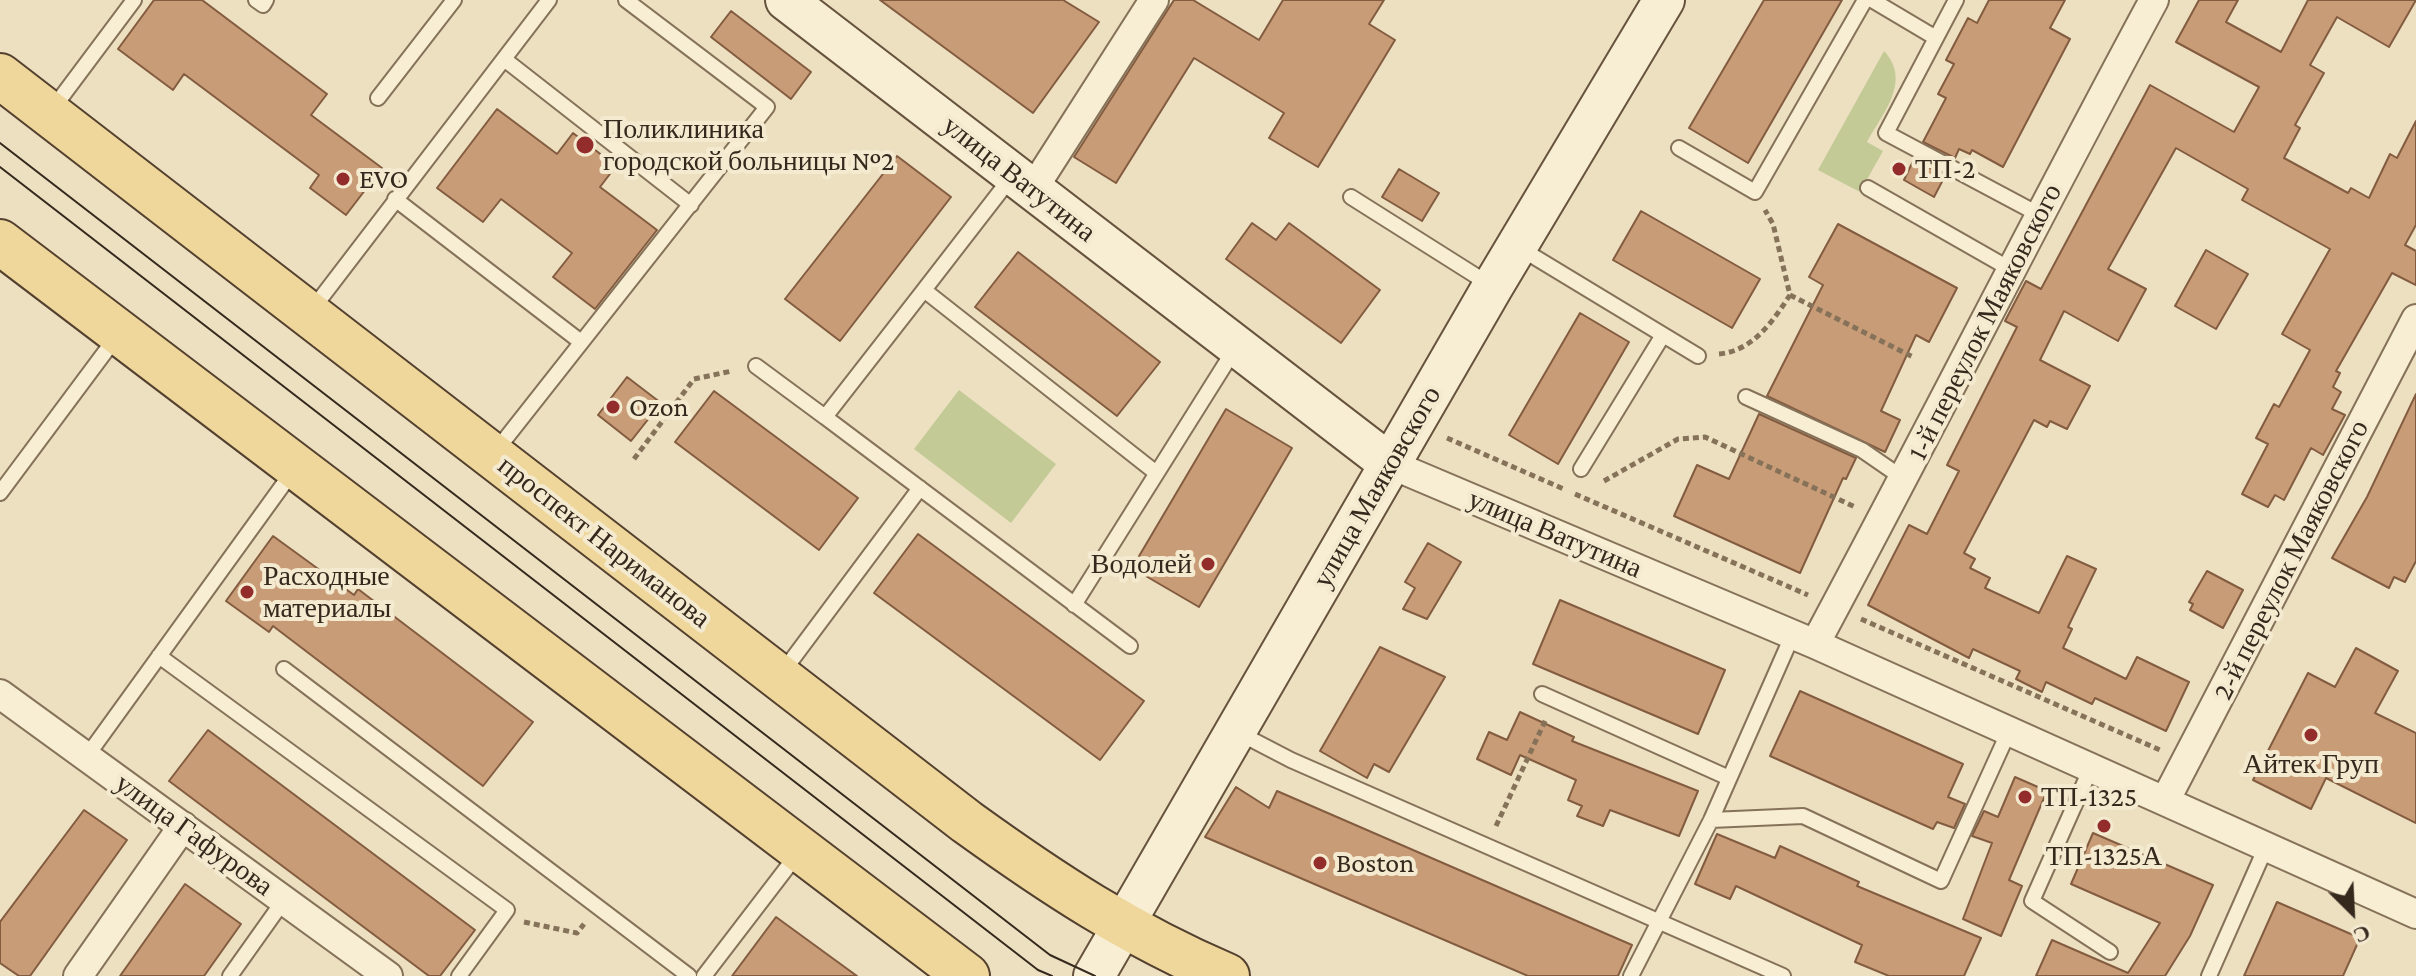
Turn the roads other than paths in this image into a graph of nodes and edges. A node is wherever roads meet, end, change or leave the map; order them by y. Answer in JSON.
{"nodes":[{"id":1,"x":134,"y":0,"type":"edge"},
{"id":2,"x":256,"y":0,"type":"edge"},
{"id":3,"x":266,"y":0,"type":"edge"},
{"id":4,"x":454,"y":0,"type":"edge"},
{"id":5,"x":549,"y":0,"type":"edge"},
{"id":6,"x":626,"y":0,"type":"edge"},
{"id":7,"x":786,"y":0,"type":"edge"},
{"id":8,"x":1154,"y":0,"type":"edge"},
{"id":9,"x":1865,"y":0,"type":"edge"},
{"id":10,"x":1872,"y":0,"type":"edge"},
{"id":11,"x":1956,"y":0,"type":"edge"},
{"id":12,"x":2154,"y":0,"type":"edge"},
{"id":13,"x":1655,"y":7,"type":"edge"},
{"id":14,"x":1936,"y":38,"type":"junction"},
{"id":15,"x":504,"y":59,"type":"junction"},
{"id":16,"x":0,"y":76,"type":"edge"},
{"id":17,"x":378,"y":98,"type":"dead end"},
{"id":18,"x":49,"y":114,"type":"junction"},
{"id":19,"x":1679,"y":148,"type":"dead end"},
{"id":20,"x":1023,"y":182,"type":"junction"},
{"id":21,"x":1868,"y":188,"type":"dead end"},
{"id":22,"x":1351,"y":197,"type":"dead end"},
{"id":23,"x":395,"y":199,"type":"junction"},
{"id":24,"x":691,"y":205,"type":"junction"},
{"id":25,"x":2038,"y":214,"type":"junction"},
{"id":26,"x":0,"y":242,"type":"edge"},
{"id":27,"x":1517,"y":247,"type":"junction"},
{"id":28,"x":2010,"y":269,"type":"junction"},
{"id":29,"x":1493,"y":286,"type":"junction"},
{"id":30,"x":924,"y":290,"type":"junction"},
{"id":31,"x":308,"y":314,"type":"junction"},
{"id":32,"x":2416,"y":319,"type":"edge"},
{"id":33,"x":119,"y":332,"type":"junction"},
{"id":34,"x":1663,"y":335,"type":"junction"},
{"id":35,"x":581,"y":342,"type":"junction"},
{"id":36,"x":1236,"y":346,"type":"junction"},
{"id":37,"x":1698,"y":356,"type":"road end"},
{"id":38,"x":756,"y":366,"type":"road end"},
{"id":39,"x":1746,"y":397,"type":"dead end"},
{"id":40,"x":825,"y":417,"type":"junction"},
{"id":41,"x":493,"y":456,"type":"junction"},
{"id":42,"x":1390,"y":464,"type":"junction"},
{"id":43,"x":296,"y":467,"type":"junction"},
{"id":44,"x":1581,"y":469,"type":"dead end"},
{"id":45,"x":1155,"y":472,"type":"junction"},
{"id":46,"x":1904,"y":479,"type":"junction"},
{"id":47,"x":920,"y":488,"type":"junction"},
{"id":48,"x":0,"y":493,"type":"edge"},
{"id":49,"x":1074,"y":605,"type":"junction"},
{"id":50,"x":1804,"y":639,"type":"junction"},
{"id":51,"x":1130,"y":646,"type":"dead end"},
{"id":52,"x":159,"y":656,"type":"junction"},
{"id":53,"x":284,"y":669,"type":"dead end"},
{"id":54,"x":779,"y":677,"type":"junction"},
{"id":55,"x":0,"y":694,"type":"edge"},
{"id":56,"x":1548,"y":697,"type":"road end"},
{"id":57,"x":1235,"y":731,"type":"junction"},
{"id":58,"x":2009,"y":731,"type":"junction"},
{"id":59,"x":87,"y":756,"type":"junction"},
{"id":60,"x":2091,"y":768,"type":"junction"},
{"id":61,"x":1729,"y":778,"type":"junction"},
{"id":62,"x":2165,"y":801,"type":"junction"},
{"id":63,"x":1711,"y":820,"type":"junction"},
{"id":64,"x":183,"y":826,"type":"junction"},
{"id":65,"x":2266,"y":847,"type":"junction"},
{"id":66,"x":799,"y":852,"type":"junction"},
{"id":67,"x":284,"y":900,"type":"junction"},
{"id":68,"x":2416,"y":914,"type":"edge"},
{"id":69,"x":1658,"y":920,"type":"junction"},
{"id":70,"x":1121,"y":926,"type":"junction"},
{"id":71,"x":2110,"y":952,"type":"dead end"},
{"id":72,"x":707,"y":975,"type":"edge"},
{"id":73,"x":78,"y":976,"type":"edge"},
{"id":74,"x":230,"y":976,"type":"edge"},
{"id":75,"x":388,"y":976,"type":"edge"},
{"id":76,"x":459,"y":976,"type":"edge"},
{"id":77,"x":689,"y":976,"type":"edge"},
{"id":78,"x":967,"y":976,"type":"edge"},
{"id":79,"x":1094,"y":976,"type":"edge"},
{"id":80,"x":1227,"y":976,"type":"edge"},
{"id":81,"x":1631,"y":976,"type":"edge"},
{"id":82,"x":1783,"y":976,"type":"edge"},
{"id":83,"x":2209,"y":976,"type":"edge"}],
"edges":[{"from":1,"to":18,"type":"lane"},
{"from":2,"to":3,"type":"lane"},
{"from":4,"to":17,"type":"lane"},
{"from":5,"to":15,"type":"lane"},
{"from":6,"to":24,"type":"lane"},
{"from":7,"to":20,"type":"street","name":"улица Ватутина"},
{"from":8,"to":20,"type":"street"},
{"from":9,"to":19,"type":"lane"},
{"from":10,"to":14,"type":"lane"},
{"from":11,"to":14,"type":"lane"},
{"from":12,"to":25,"type":"street","name":"1-й переулок Маяковского"},
{"from":13,"to":27,"type":"street","name":"улица Маяковского"},
{"from":14,"to":25,"type":"lane"},
{"from":15,"to":23,"type":"lane"},
{"from":15,"to":24,"type":"lane"},
{"from":16,"to":18,"type":"main road","name":"проспект Нариманова"},
{"from":18,"to":31,"type":"main road","name":"проспект Нариманова"},
{"from":20,"to":30,"type":"lane"},
{"from":20,"to":36,"type":"street","name":"улица Ватутина"},
{"from":21,"to":28,"type":"lane"},
{"from":22,"to":29,"type":"lane"},
{"from":23,"to":31,"type":"lane"},
{"from":23,"to":35,"type":"lane"},
{"from":24,"to":35,"type":"lane"},
{"from":25,"to":28,"type":"street","name":"1-й переулок Маяковского"},
{"from":26,"to":33,"type":"main road"},
{"from":27,"to":29,"type":"street","name":"улица Маяковского"},
{"from":27,"to":34,"type":"lane"},
{"from":28,"to":46,"type":"street","name":"1-й переулок Маяковского"},
{"from":29,"to":42,"type":"street","name":"улица Маяковского"},
{"from":30,"to":40,"type":"lane"},
{"from":30,"to":45,"type":"lane"},
{"from":31,"to":41,"type":"main road","name":"проспект Нариманова"},
{"from":32,"to":62,"type":"street","name":"2-й переулок Маяковского"},
{"from":33,"to":43,"type":"main road"},
{"from":33,"to":48,"type":"lane"},
{"from":34,"to":37,"type":"lane"},
{"from":34,"to":44,"type":"lane"},
{"from":35,"to":41,"type":"lane"},
{"from":36,"to":42,"type":"street","name":"улица Ватутина"},
{"from":36,"to":45,"type":"lane"},
{"from":38,"to":40,"type":"lane"},
{"from":39,"to":46,"type":"lane"},
{"from":40,"to":47,"type":"lane"},
{"from":41,"to":54,"type":"main road","name":"проспект Нариманова"},
{"from":42,"to":50,"type":"street","name":"улица Ватутина"},
{"from":42,"to":57,"type":"street","name":"улица Маяковского"},
{"from":43,"to":52,"type":"lane"},
{"from":43,"to":66,"type":"main road"},
{"from":45,"to":49,"type":"lane"},
{"from":46,"to":50,"type":"street","name":"1-й переулок Маяковского"},
{"from":47,"to":49,"type":"lane"},
{"from":47,"to":54,"type":"lane"},
{"from":49,"to":51,"type":"lane"},
{"from":50,"to":58,"type":"street","name":"улица Ватутина"},
{"from":50,"to":61,"type":"lane"},
{"from":52,"to":59,"type":"lane"},
{"from":52,"to":76,"type":"lane"},
{"from":53,"to":77,"type":"lane"},
{"from":54,"to":70,"type":"main road","name":"проспект Нариманова"},
{"from":55,"to":59,"type":"street","name":"улица Гафурова"},
{"from":56,"to":61,"type":"lane"},
{"from":57,"to":69,"type":"lane"},
{"from":57,"to":70,"type":"street","name":"улица Маяковского"},
{"from":58,"to":60,"type":"street","name":"улица Ватутина"},
{"from":58,"to":63,"type":"lane"},
{"from":59,"to":64,"type":"street","name":"улица Гафурова"},
{"from":60,"to":62,"type":"street","name":"улица Ватутина"},
{"from":60,"to":71,"type":"lane"},
{"from":61,"to":63,"type":"lane"},
{"from":62,"to":65,"type":"street","name":"улица Ватутина"},
{"from":63,"to":69,"type":"lane"},
{"from":64,"to":67,"type":"street","name":"улица Гафурова"},
{"from":64,"to":73,"type":"street"},
{"from":65,"to":68,"type":"street","name":"улица Ватутина"},
{"from":65,"to":83,"type":"lane"},
{"from":66,"to":72,"type":"lane"},
{"from":66,"to":78,"type":"main road"},
{"from":67,"to":74,"type":"lane"},
{"from":67,"to":75,"type":"street","name":"улица Гафурова"},
{"from":69,"to":81,"type":"lane"},
{"from":69,"to":82,"type":"lane"},
{"from":70,"to":79,"type":"street","name":"улица Маяковского"},
{"from":70,"to":80,"type":"main road","name":"проспект Нариманова"}]}
